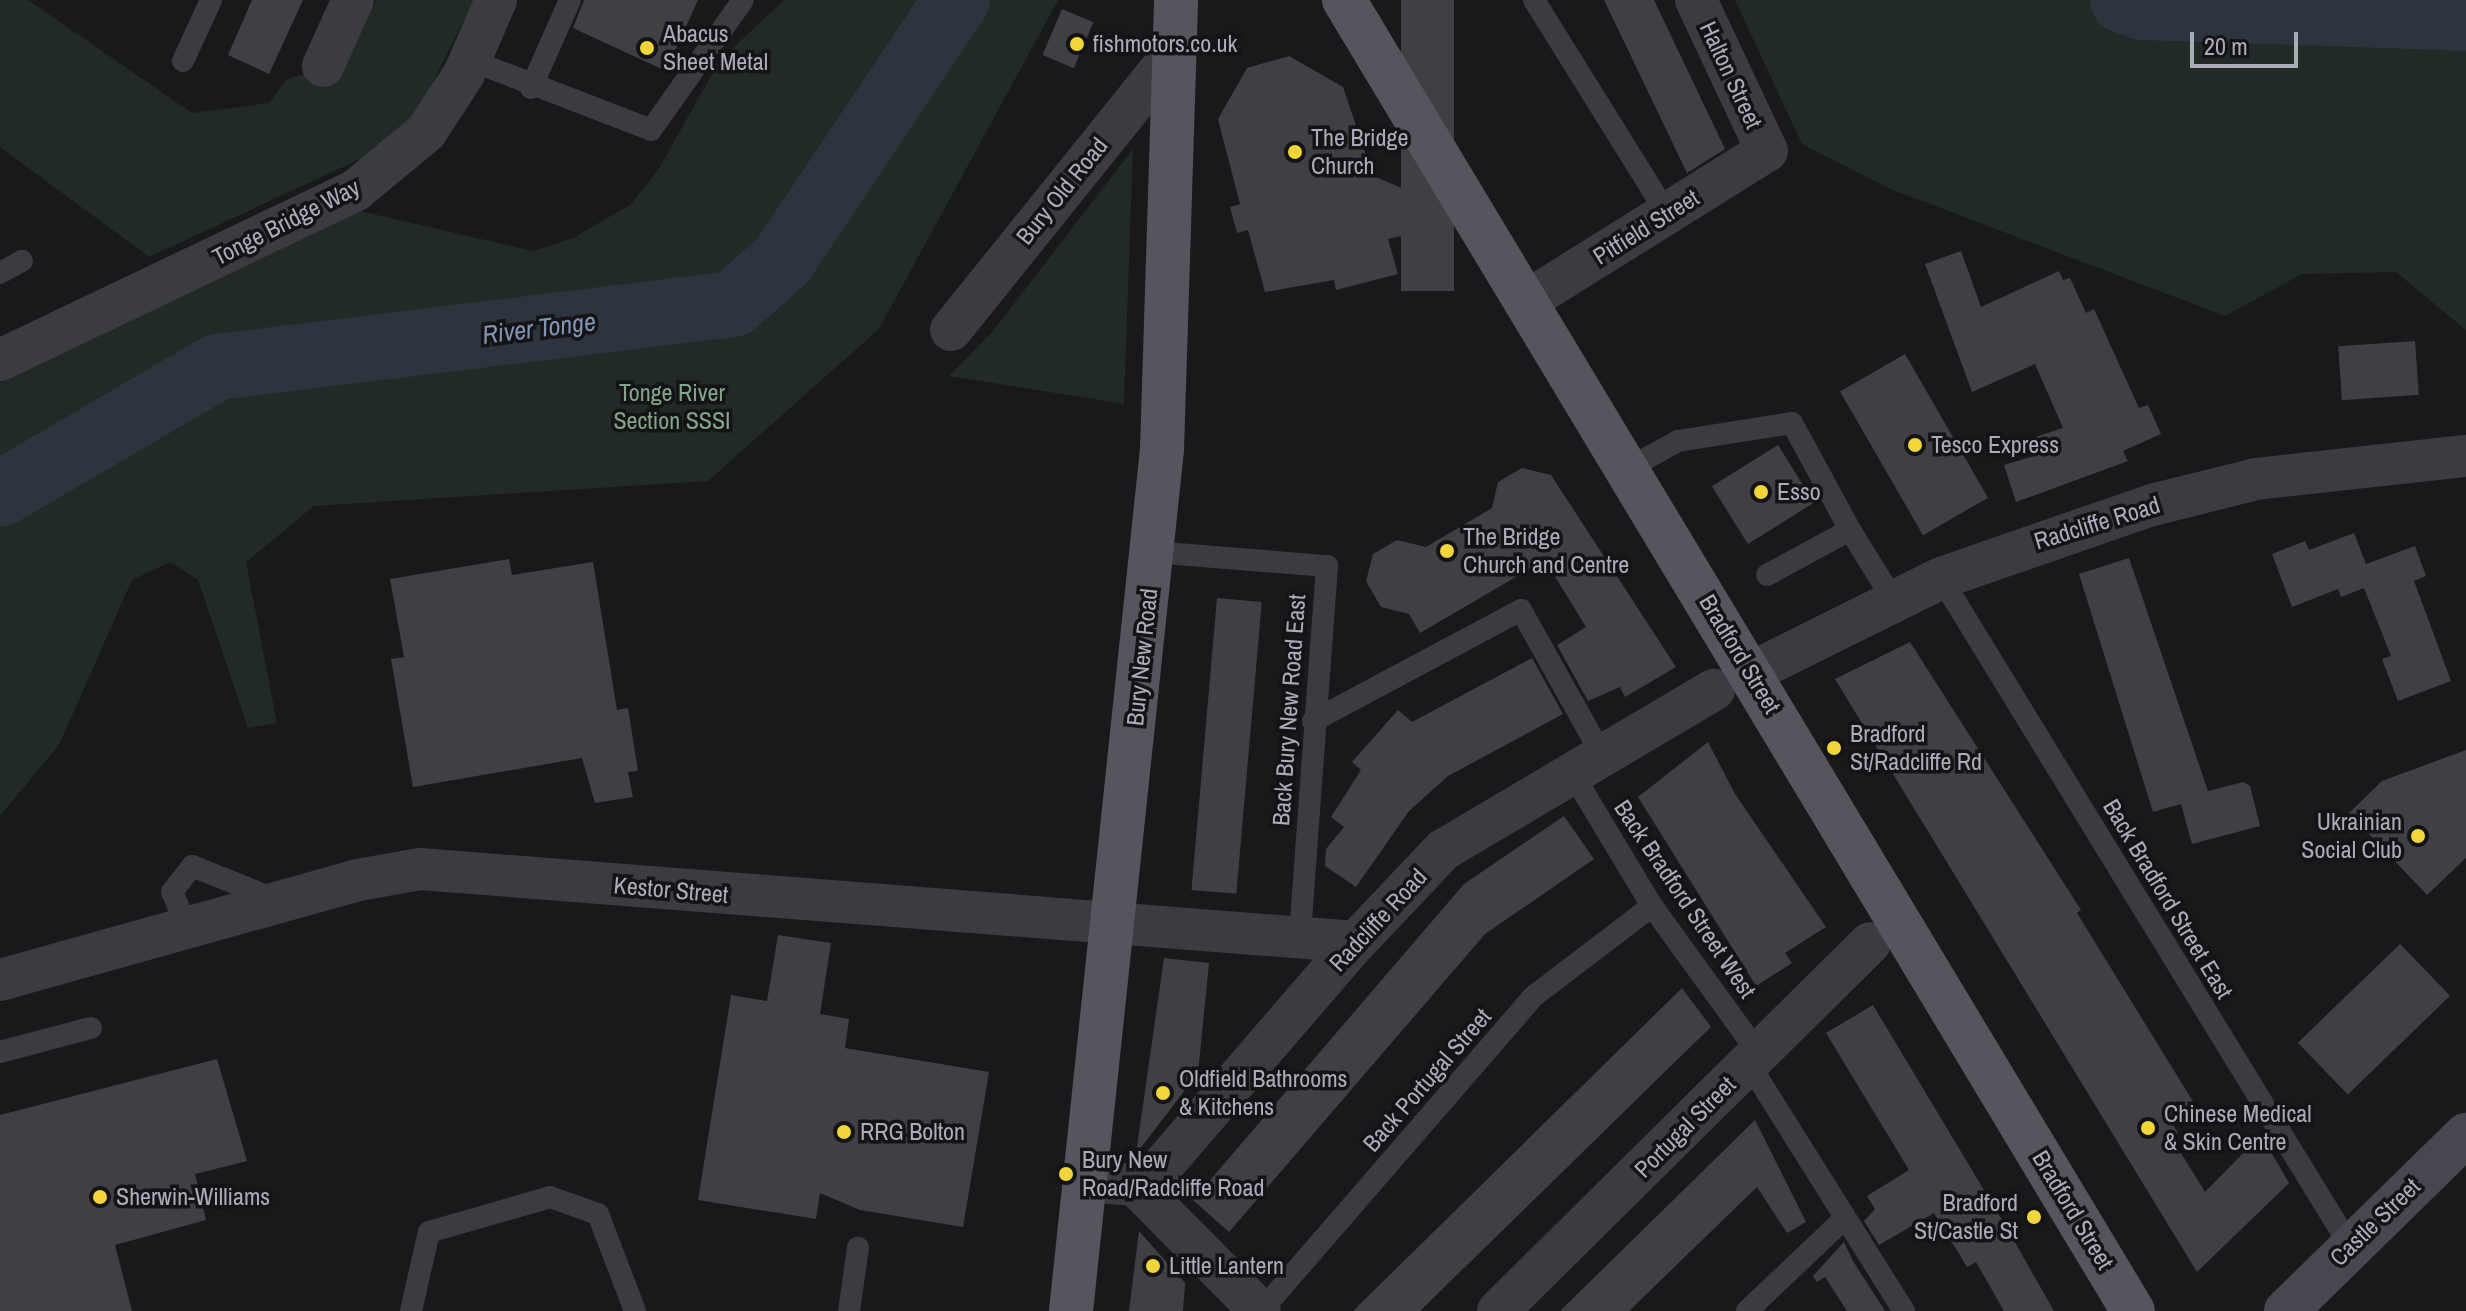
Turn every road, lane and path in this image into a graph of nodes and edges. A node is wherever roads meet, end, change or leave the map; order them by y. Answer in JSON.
{"nodes":[{"id":1,"x":211,"y":0,"type":"edge"},
{"id":2,"x":353,"y":0,"type":"edge"},
{"id":3,"x":496,"y":0,"type":"edge"},
{"id":4,"x":570,"y":0,"type":"edge"},
{"id":5,"x":743,"y":0,"type":"edge"},
{"id":6,"x":1176,"y":0,"type":"edge"},
{"id":7,"x":1344,"y":0,"type":"edge"},
{"id":8,"x":1534,"y":0,"type":"edge"},
{"id":9,"x":1696,"y":0,"type":"edge"},
{"id":10,"x":1174,"y":53,"type":"junction"},
{"id":11,"x":470,"y":60,"type":"junction"},
{"id":12,"x":183,"y":61,"type":"dead end"},
{"id":13,"x":323,"y":66,"type":"dead end"},
{"id":14,"x":531,"y":88,"type":"junction"},
{"id":15,"x":1767,"y":151,"type":"joint"},
{"id":16,"x":1667,"y":214,"type":"junction"},
{"id":17,"x":22,"y":261,"type":"dead end"},
{"id":18,"x":0,"y":273,"type":"edge"},
{"id":19,"x":1525,"y":302,"type":"junction"},
{"id":20,"x":951,"y":330,"type":"dead end"},
{"id":21,"x":0,"y":360,"type":"edge"},
{"id":22,"x":2466,"y":456,"type":"edge"},
{"id":23,"x":1627,"y":469,"type":"junction"},
{"id":24,"x":1850,"y":530,"type":"junction"},
{"id":25,"x":1152,"y":552,"type":"junction"},
{"id":26,"x":1767,"y":575,"type":"dead end"},
{"id":27,"x":1941,"y":578,"type":"junction"},
{"id":28,"x":1894,"y":601,"type":"junction"},
{"id":29,"x":1733,"y":681,"type":"junction"},
{"id":30,"x":1313,"y":721,"type":"junction"},
{"id":31,"x":1586,"y":762,"type":"junction"},
{"id":32,"x":279,"y":901,"type":"junction"},
{"id":33,"x":1652,"y":906,"type":"junction"},
{"id":34,"x":1114,"y":926,"type":"junction"},
{"id":35,"x":187,"y":927,"type":"junction"},
{"id":36,"x":1300,"y":938,"type":"junction"},
{"id":37,"x":1356,"y":942,"type":"junction"},
{"id":38,"x":1870,"y":943,"type":"dead end"},
{"id":39,"x":0,"y":980,"type":"edge"},
{"id":40,"x":91,"y":1028,"type":"dead end"},
{"id":41,"x":0,"y":1052,"type":"edge"},
{"id":42,"x":1754,"y":1059,"type":"junction"},
{"id":43,"x":2466,"y":1135,"type":"edge"},
{"id":44,"x":1086,"y":1181,"type":"junction"},
{"id":45,"x":1135,"y":1185,"type":"junction"},
{"id":46,"x":1845,"y":1218,"type":"junction"},
{"id":47,"x":2350,"y":1246,"type":"junction"},
{"id":48,"x":858,"y":1248,"type":"dead end"},
{"id":49,"x":411,"y":1311,"type":"edge"},
{"id":50,"x":635,"y":1311,"type":"edge"},
{"id":51,"x":849,"y":1311,"type":"edge"},
{"id":52,"x":1071,"y":1311,"type":"edge"},
{"id":53,"x":1261,"y":1311,"type":"edge"},
{"id":54,"x":1498,"y":1311,"type":"edge"},
{"id":55,"x":1747,"y":1311,"type":"edge"},
{"id":56,"x":1904,"y":1311,"type":"edge"},
{"id":57,"x":2133,"y":1311,"type":"edge"},
{"id":58,"x":2286,"y":1311,"type":"edge"}],
"edges":[{"from":1,"to":12,"type":"lane"},
{"from":2,"to":13,"type":"street"},
{"from":3,"to":11,"type":"street","name":"Tonge Bridge Way"},
{"from":4,"to":14,"type":"lane"},
{"from":5,"to":14,"type":"lane"},
{"from":6,"to":10,"type":"main road","name":"Bury New Road"},
{"from":7,"to":19,"type":"main road","name":"Bradford Street"},
{"from":8,"to":16,"type":"lane"},
{"from":9,"to":15,"type":"street","name":"Halton Street"},
{"from":10,"to":20,"type":"street","name":"Bury Old Road"},
{"from":10,"to":25,"type":"main road","name":"Bury New Road"},
{"from":11,"to":14,"type":"lane"},
{"from":11,"to":21,"type":"street","name":"Tonge Bridge Way"},
{"from":15,"to":16,"type":"street","name":"Pitfield Street"},
{"from":16,"to":19,"type":"street","name":"Pitfield Street"},
{"from":17,"to":18,"type":"lane"},
{"from":19,"to":23,"type":"main road","name":"Bradford Street"},
{"from":22,"to":27,"type":"street","name":"Radcliffe Road"},
{"from":23,"to":24,"type":"lane"},
{"from":23,"to":29,"type":"main road","name":"Bradford Street"},
{"from":24,"to":26,"type":"lane"},
{"from":24,"to":28,"type":"lane"},
{"from":25,"to":30,"type":"lane","name":"Back Bury New Road East"},
{"from":25,"to":34,"type":"main road","name":"Bury New Road"},
{"from":27,"to":28,"type":"street","name":"Radcliffe Road"},
{"from":27,"to":47,"type":"lane","name":"Back Bradford Street East"},
{"from":28,"to":29,"type":"street","name":"Radcliffe Road"},
{"from":29,"to":31,"type":"street","name":"Radcliffe Road"},
{"from":29,"to":57,"type":"main road","name":"Bradford Street"},
{"from":30,"to":31,"type":"lane","name":"Back Bradford Street West"},
{"from":30,"to":36,"type":"lane","name":"Back Bury New Road East"},
{"from":31,"to":33,"type":"lane","name":"Back Bradford Street West"},
{"from":31,"to":37,"type":"street","name":"Radcliffe Road"},
{"from":32,"to":34,"type":"street","name":"Kestor Street"},
{"from":32,"to":35,"type":"street","name":"Kestor Street"},
{"from":32,"to":35,"type":"lane"},
{"from":33,"to":42,"type":"lane","name":"Back Bradford Street West"},
{"from":33,"to":53,"type":"lane","name":"Back Portugal Street"},
{"from":34,"to":36,"type":"street","name":"Kestor Street"},
{"from":34,"to":44,"type":"main road","name":"Bury New Road"},
{"from":35,"to":39,"type":"street","name":"Kestor Street"},
{"from":36,"to":37,"type":"street","name":"Kestor Street"},
{"from":37,"to":45,"type":"street","name":"Radcliffe Road"},
{"from":38,"to":42,"type":"street","name":"Portugal Street"},
{"from":40,"to":41,"type":"lane"},
{"from":42,"to":46,"type":"lane","name":"Back Bradford Street West"},
{"from":42,"to":54,"type":"street","name":"Portugal Street"},
{"from":43,"to":47,"type":"main road","name":"Castle Street"},
{"from":44,"to":45,"type":"street"},
{"from":44,"to":52,"type":"main road","name":"Bury New Road"},
{"from":45,"to":53,"type":"street"},
{"from":46,"to":55,"type":"lane"},
{"from":46,"to":56,"type":"lane","name":"Back Bradford Street West"},
{"from":47,"to":58,"type":"main road","name":"Castle Street"},
{"from":48,"to":51,"type":"lane"},
{"from":49,"to":50,"type":"lane"}]}
